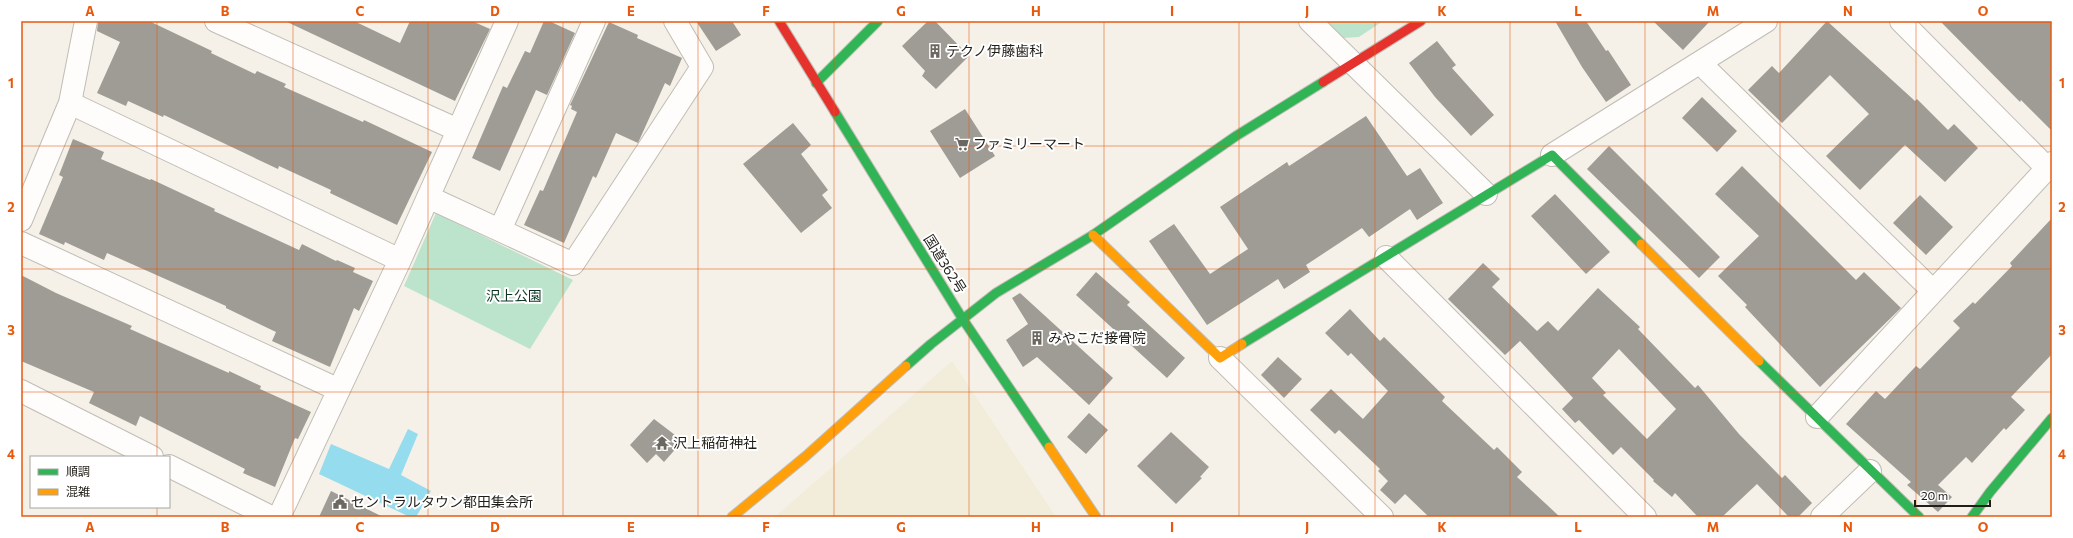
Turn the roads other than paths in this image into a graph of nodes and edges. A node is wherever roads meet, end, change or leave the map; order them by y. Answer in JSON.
{"nodes":[{"id":1,"x":86,"y":21,"type":"edge"},
{"id":2,"x":216,"y":21,"type":"edge"},
{"id":3,"x":507,"y":21,"type":"edge"},
{"id":4,"x":594,"y":21,"type":"edge"},
{"id":5,"x":675,"y":21,"type":"edge"},
{"id":6,"x":779,"y":21,"type":"edge"},
{"id":7,"x":878,"y":21,"type":"edge"},
{"id":8,"x":1310,"y":21,"type":"edge"},
{"id":9,"x":1420,"y":21,"type":"edge"},
{"id":10,"x":1766,"y":21,"type":"edge"},
{"id":11,"x":1901,"y":21,"type":"edge"},
{"id":12,"x":1352,"y":62,"type":"junction"},
{"id":13,"x":1700,"y":63,"type":"junction"},
{"id":14,"x":816,"y":83,"type":"junction"},
{"id":15,"x":70,"y":103,"type":"junction"},
{"id":16,"x":458,"y":130,"type":"junction"},
{"id":17,"x":1552,"y":156,"type":"junction"},
{"id":18,"x":2050,"y":166,"type":"edge"},
{"id":19,"x":1486,"y":194,"type":"junction"},
{"id":20,"x":428,"y":197,"type":"junction"},
{"id":21,"x":21,"y":220,"type":"edge"},
{"id":22,"x":500,"y":230,"type":"junction"},
{"id":23,"x":1093,"y":235,"type":"junction"},
{"id":24,"x":21,"y":243,"type":"edge"},
{"id":25,"x":1386,"y":257,"type":"junction"},
{"id":26,"x":400,"y":260,"type":"junction"},
{"id":27,"x":1933,"y":291,"type":"junction"},
{"id":28,"x":962,"y":318,"type":"junction"},
{"id":29,"x":1220,"y":358,"type":"junction"},
{"id":30,"x":339,"y":390,"type":"junction"},
{"id":31,"x":21,"y":391,"type":"edge"},
{"id":32,"x":1817,"y":417,"type":"junction"},
{"id":33,"x":2052,"y":418,"type":"edge"},
{"id":34,"x":150,"y":456,"type":"edge"},
{"id":35,"x":170,"y":466,"type":"edge"},
{"id":36,"x":1870,"y":471,"type":"junction"},
{"id":37,"x":272,"y":517,"type":"edge"},
{"id":38,"x":279,"y":517,"type":"edge"},
{"id":39,"x":732,"y":517,"type":"edge"},
{"id":40,"x":1096,"y":517,"type":"edge"},
{"id":41,"x":1382,"y":517,"type":"edge"},
{"id":42,"x":1645,"y":517,"type":"edge"},
{"id":43,"x":1822,"y":517,"type":"edge"},
{"id":44,"x":1919,"y":517,"type":"edge"},
{"id":45,"x":1972,"y":517,"type":"edge"}],
"edges":[{"from":1,"to":15,"type":"street"},
{"from":2,"to":16,"type":"street"},
{"from":3,"to":16,"type":"street"},
{"from":4,"to":22,"type":"street"},
{"from":5,"to":22,"type":"street"},
{"from":6,"to":14,"type":"main road","name":"国道362号"},
{"from":7,"to":14,"type":"main road"},
{"from":8,"to":12,"type":"street"},
{"from":9,"to":12,"type":"main road"},
{"from":10,"to":13,"type":"street"},
{"from":11,"to":18,"type":"street"},
{"from":12,"to":19,"type":"street"},
{"from":12,"to":23,"type":"main road"},
{"from":13,"to":17,"type":"street"},
{"from":13,"to":27,"type":"street"},
{"from":14,"to":28,"type":"main road","name":"国道362号"},
{"from":15,"to":21,"type":"street"},
{"from":15,"to":26,"type":"street"},
{"from":16,"to":20,"type":"street"},
{"from":17,"to":19,"type":"main road"},
{"from":17,"to":32,"type":"main road"},
{"from":18,"to":27,"type":"street"},
{"from":19,"to":25,"type":"main road"},
{"from":20,"to":22,"type":"street"},
{"from":20,"to":26,"type":"street"},
{"from":23,"to":28,"type":"main road"},
{"from":23,"to":29,"type":"main road"},
{"from":24,"to":30,"type":"street"},
{"from":25,"to":29,"type":"main road"},
{"from":25,"to":42,"type":"street"},
{"from":26,"to":30,"type":"street"},
{"from":27,"to":32,"type":"street"},
{"from":28,"to":39,"type":"main road"},
{"from":28,"to":40,"type":"main road","name":"国道362号"},
{"from":29,"to":41,"type":"street"},
{"from":30,"to":38,"type":"street"},
{"from":31,"to":34,"type":"street"},
{"from":32,"to":36,"type":"main road"},
{"from":33,"to":45,"type":"main road"},
{"from":35,"to":37,"type":"street"},
{"from":36,"to":43,"type":"street"},
{"from":36,"to":44,"type":"main road"}]}
